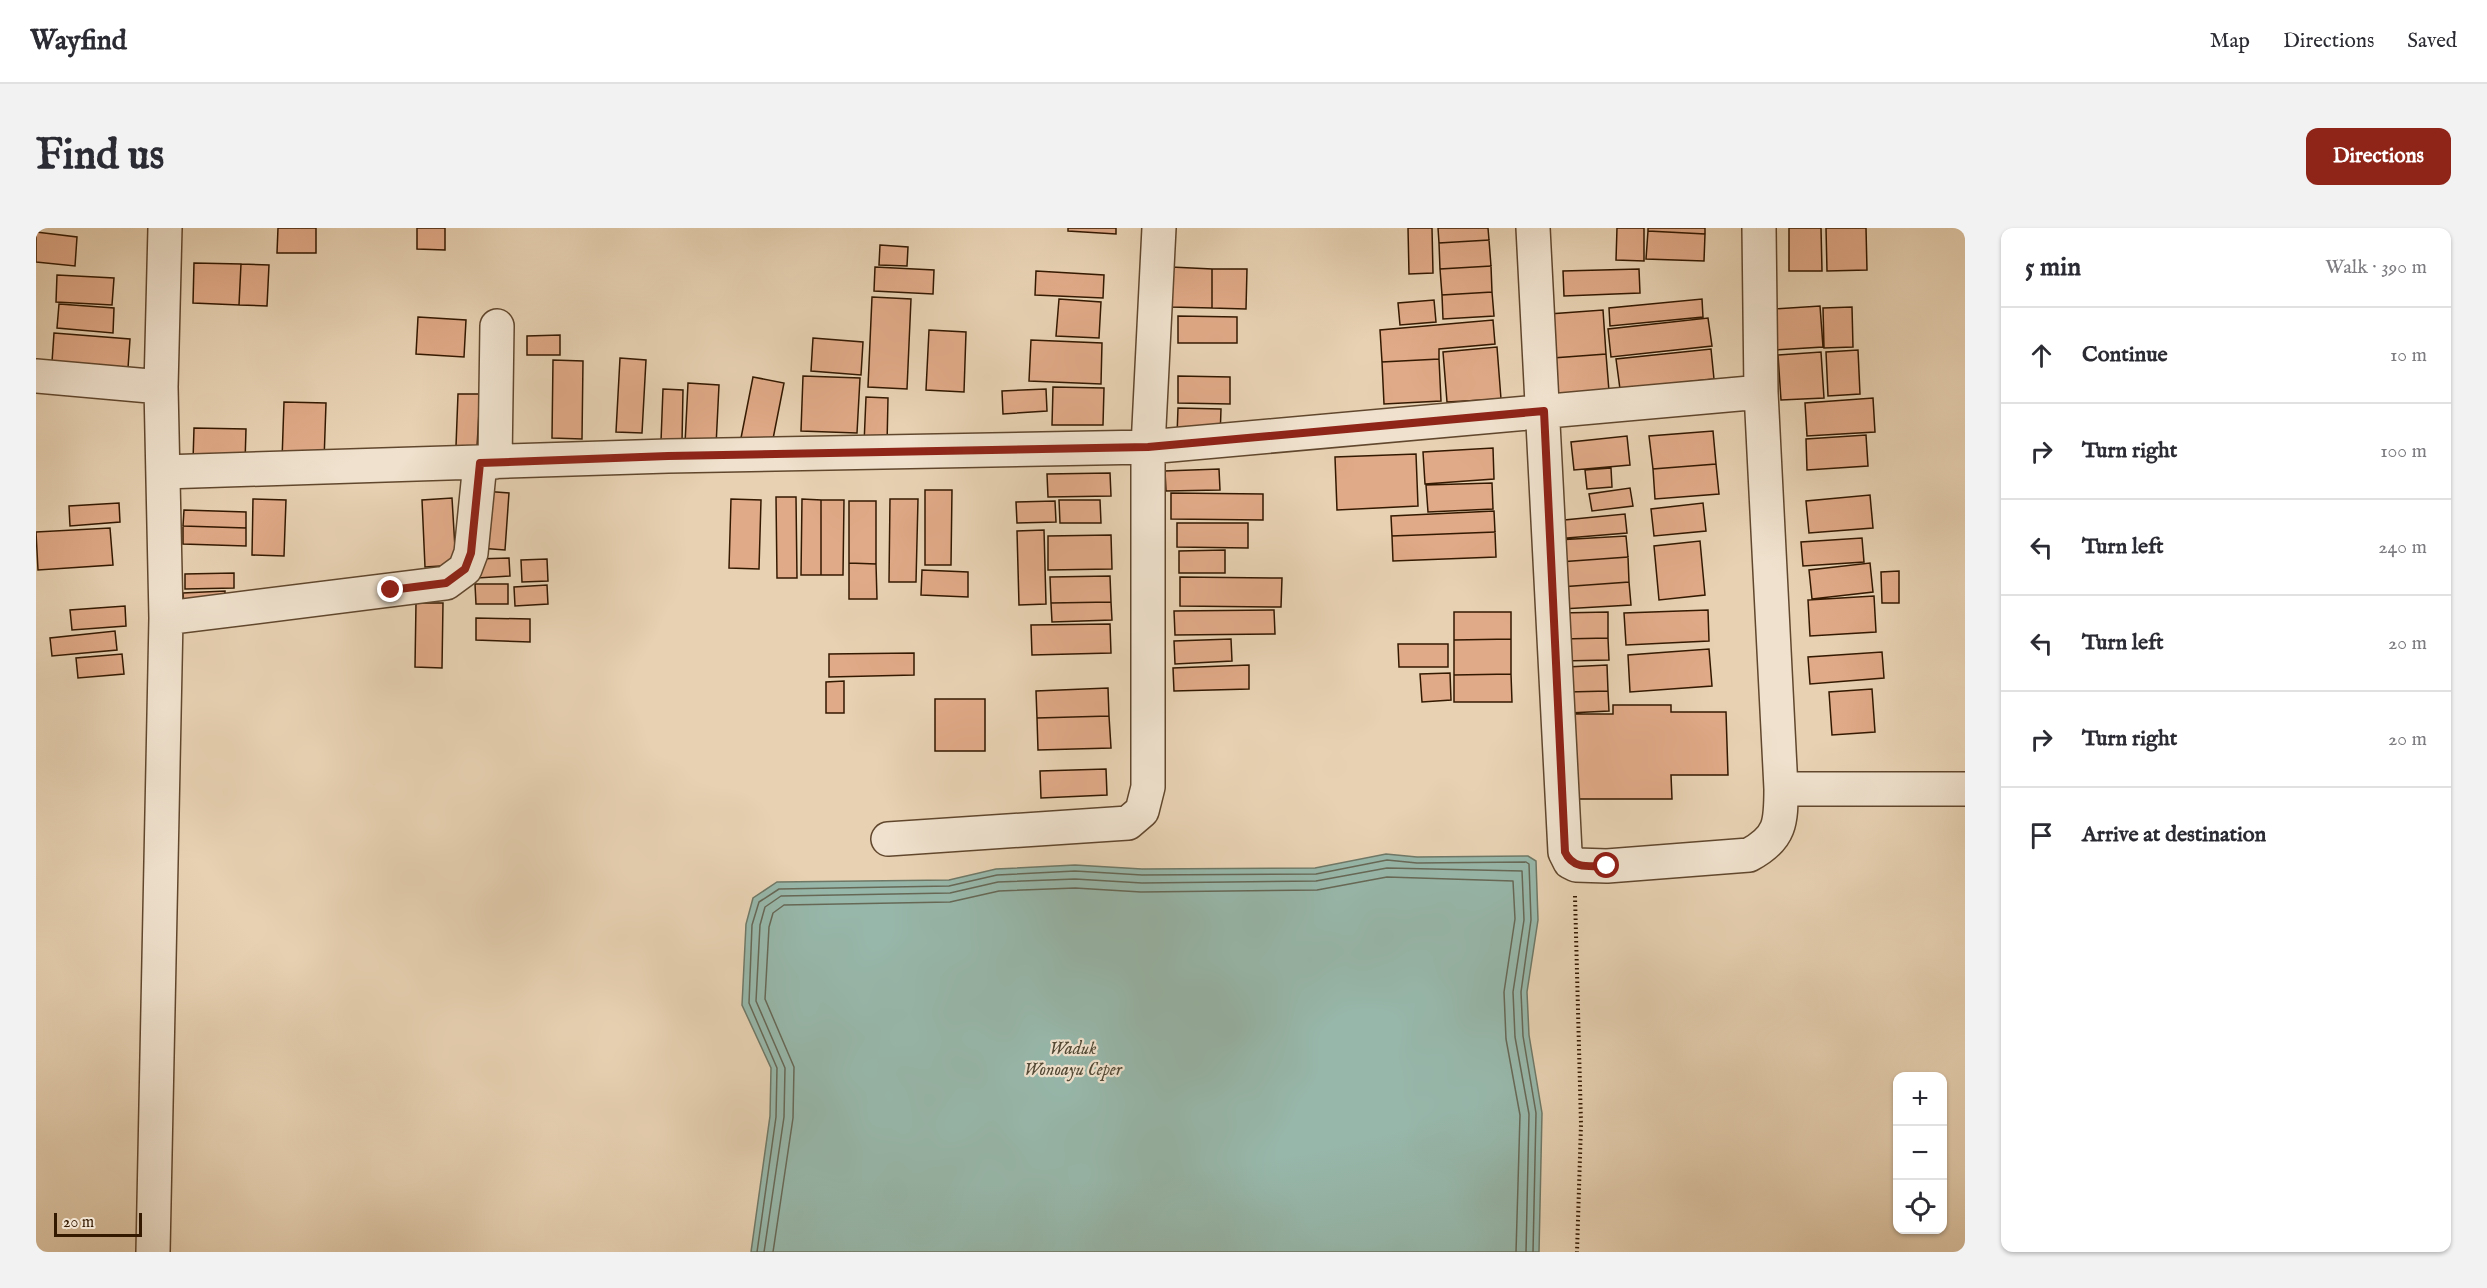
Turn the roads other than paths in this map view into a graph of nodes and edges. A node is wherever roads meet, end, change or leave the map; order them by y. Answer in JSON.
{"nodes":[{"id":1,"x":165,"y":228,"type":"edge"},
{"id":2,"x":1159,"y":228,"type":"edge"},
{"id":3,"x":1533,"y":228,"type":"edge"},
{"id":4,"x":1759,"y":228,"type":"edge"},
{"id":5,"x":497,"y":327,"type":"dead end"},
{"id":6,"x":36,"y":376,"type":"edge"},
{"id":7,"x":161,"y":387,"type":"junction"},
{"id":8,"x":1761,"y":392,"type":"junction"},
{"id":9,"x":1544,"y":411,"type":"junction"},
{"id":10,"x":1148,"y":447,"type":"junction"},
{"id":11,"x":488,"y":462,"type":"junction"},
{"id":12,"x":163,"y":472,"type":"junction"},
{"id":13,"x":166,"y":618,"type":"junction"},
{"id":14,"x":1781,"y":789,"type":"junction"},
{"id":15,"x":1965,"y":789,"type":"edge"},
{"id":16,"x":888,"y":839,"type":"dead end"},
{"id":17,"x":153,"y":1252,"type":"edge"}],
"edges":[{"from":1,"to":7,"type":"street"},
{"from":2,"to":10,"type":"street"},
{"from":3,"to":9,"type":"street"},
{"from":4,"to":8,"type":"street"},
{"from":5,"to":11,"type":"street"},
{"from":6,"to":7,"type":"street"},
{"from":7,"to":12,"type":"street"},
{"from":8,"to":9,"type":"street"},
{"from":8,"to":14,"type":"street"},
{"from":9,"to":10,"type":"street"},
{"from":9,"to":14,"type":"street"},
{"from":10,"to":11,"type":"street"},
{"from":10,"to":16,"type":"street"},
{"from":11,"to":12,"type":"street"},
{"from":11,"to":13,"type":"street"},
{"from":12,"to":13,"type":"street"},
{"from":13,"to":17,"type":"street"},
{"from":14,"to":15,"type":"street"}]}
